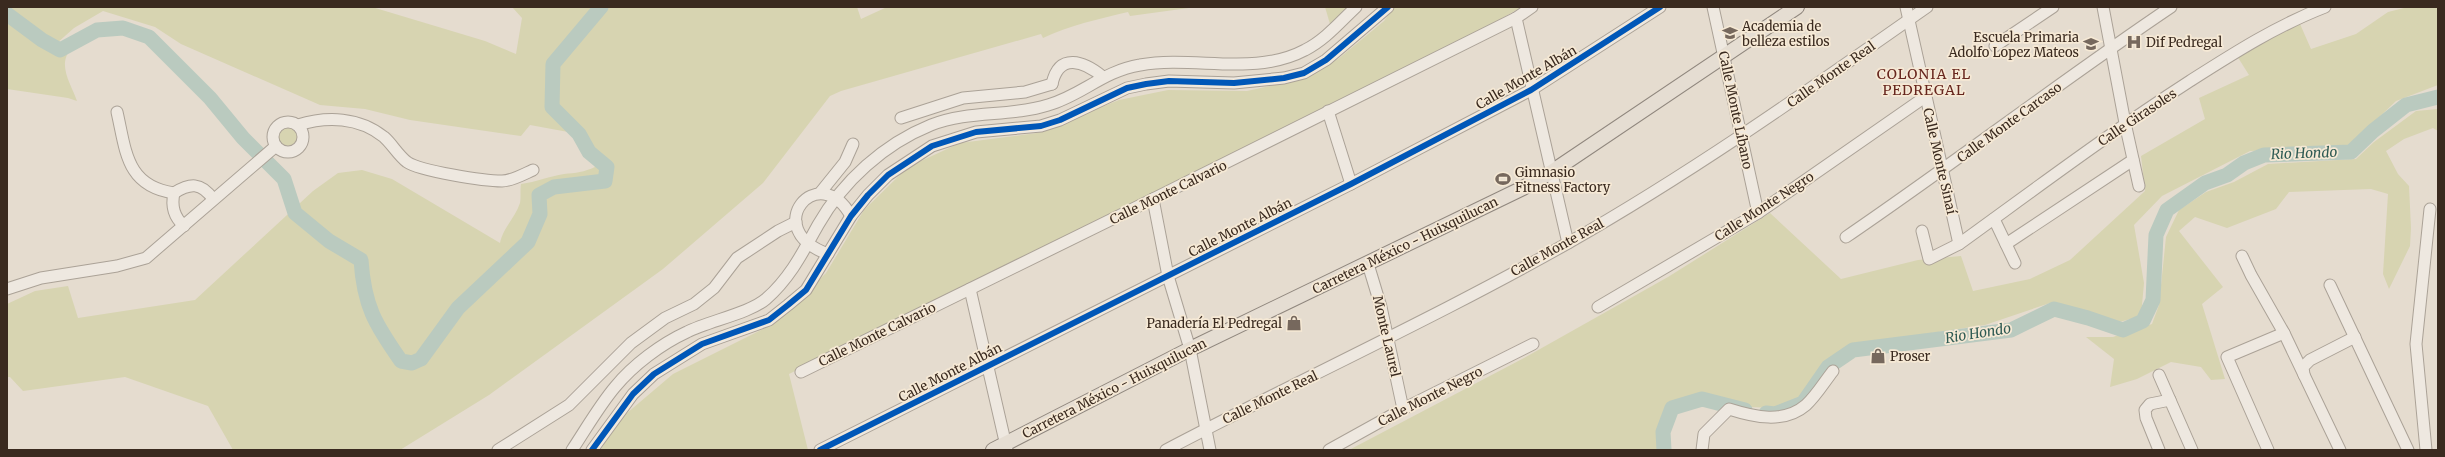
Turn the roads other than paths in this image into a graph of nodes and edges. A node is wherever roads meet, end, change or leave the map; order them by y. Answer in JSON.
{"nodes":[{"id":1,"x":1356,"y":7,"type":"edge"},
{"id":2,"x":1388,"y":7,"type":"edge"},
{"id":3,"x":1532,"y":7,"type":"edge"},
{"id":4,"x":1660,"y":7,"type":"edge"},
{"id":5,"x":1713,"y":7,"type":"edge"},
{"id":6,"x":1797,"y":7,"type":"edge"},
{"id":7,"x":1906,"y":7,"type":"edge"},
{"id":8,"x":1928,"y":7,"type":"edge"},
{"id":9,"x":2053,"y":7,"type":"edge"},
{"id":10,"x":2103,"y":7,"type":"edge"},
{"id":11,"x":2172,"y":7,"type":"edge"},
{"id":12,"x":2325,"y":7,"type":"edge"},
{"id":13,"x":2297,"y":12,"type":"edge"},
{"id":14,"x":1516,"y":18,"type":"junction"},
{"id":15,"x":1909,"y":20,"type":"junction"},
{"id":16,"x":1995,"y":46,"type":"dead end"},
{"id":17,"x":2112,"y":47,"type":"junction"},
{"id":18,"x":1724,"y":57,"type":"junction"},
{"id":19,"x":1103,"y":77,"type":"junction"},
{"id":20,"x":1052,"y":84,"type":"junction"},
{"id":21,"x":1532,"y":90,"type":"junction"},
{"id":22,"x":1925,"y":97,"type":"junction"},
{"id":23,"x":1061,"y":100,"type":"junction"},
{"id":24,"x":1328,"y":111,"type":"junction"},
{"id":25,"x":117,"y":112,"type":"dead end"},
{"id":26,"x":901,"y":118,"type":"dead end"},
{"id":27,"x":2125,"y":123,"type":"junction"},
{"id":28,"x":298,"y":125,"type":"junction"},
{"id":29,"x":1742,"y":136,"type":"junction"},
{"id":30,"x":853,"y":144,"type":"dead end"},
{"id":31,"x":275,"y":146,"type":"junction"},
{"id":32,"x":2133,"y":160,"type":"junction"},
{"id":33,"x":533,"y":170,"type":"dead end"},
{"id":34,"x":1553,"y":171,"type":"junction"},
{"id":35,"x":1942,"y":171,"type":"junction"},
{"id":36,"x":1351,"y":184,"type":"junction"},
{"id":37,"x":2139,"y":186,"type":"dead end"},
{"id":38,"x":174,"y":193,"type":"junction"},
{"id":39,"x":820,"y":193,"type":"junction"},
{"id":40,"x":836,"y":198,"type":"junction"},
{"id":41,"x":1154,"y":199,"type":"junction"},
{"id":42,"x":213,"y":200,"type":"junction"},
{"id":43,"x":2430,"y":209,"type":"dead end"},
{"id":44,"x":1758,"y":213,"type":"junction"},
{"id":45,"x":851,"y":216,"type":"junction"},
{"id":46,"x":1994,"y":219,"type":"junction"},
{"id":47,"x":796,"y":222,"type":"junction"},
{"id":48,"x":184,"y":226,"type":"junction"},
{"id":49,"x":1922,"y":231,"type":"dead end"},
{"id":50,"x":1846,"y":237,"type":"dead end"},
{"id":51,"x":1568,"y":243,"type":"junction"},
{"id":52,"x":1959,"y":244,"type":"junction"},
{"id":53,"x":2006,"y":244,"type":"junction"},
{"id":54,"x":807,"y":245,"type":"junction"},
{"id":55,"x":828,"y":254,"type":"junction"},
{"id":56,"x":2242,"y":256,"type":"dead end"},
{"id":57,"x":2014,"y":263,"type":"dead end"},
{"id":58,"x":1368,"y":264,"type":"junction"},
{"id":59,"x":1168,"y":276,"type":"junction"},
{"id":60,"x":2330,"y":285,"type":"dead end"},
{"id":61,"x":7,"y":289,"type":"edge"},
{"id":62,"x":970,"y":289,"type":"junction"},
{"id":63,"x":1598,"y":307,"type":"dead end"},
{"id":64,"x":2284,"y":333,"type":"junction"},
{"id":65,"x":2355,"y":337,"type":"junction"},
{"id":66,"x":1387,"y":339,"type":"junction"},
{"id":67,"x":1533,"y":344,"type":"dead end"},
{"id":68,"x":1190,"y":349,"type":"junction"},
{"id":69,"x":986,"y":366,"type":"junction"},
{"id":70,"x":1833,"y":370,"type":"dead end"},
{"id":71,"x":801,"y":372,"type":"dead end"},
{"id":72,"x":2159,"y":375,"type":"dead end"},
{"id":73,"x":2304,"y":375,"type":"junction"},
{"id":74,"x":2170,"y":400,"type":"junction"},
{"id":75,"x":1403,"y":409,"type":"junction"},
{"id":76,"x":1206,"y":429,"type":"junction"},
{"id":77,"x":1002,"y":448,"type":"edge"},
{"id":78,"x":498,"y":450,"type":"edge"},
{"id":79,"x":572,"y":450,"type":"edge"},
{"id":80,"x":592,"y":450,"type":"edge"},
{"id":81,"x":820,"y":450,"type":"edge"},
{"id":82,"x":1166,"y":450,"type":"edge"},
{"id":83,"x":1210,"y":450,"type":"edge"},
{"id":84,"x":1329,"y":450,"type":"edge"},
{"id":85,"x":1702,"y":450,"type":"edge"},
{"id":86,"x":2159,"y":450,"type":"edge"},
{"id":87,"x":2192,"y":450,"type":"edge"},
{"id":88,"x":2268,"y":450,"type":"edge"},
{"id":89,"x":2340,"y":450,"type":"edge"},
{"id":90,"x":2408,"y":450,"type":"edge"},
{"id":91,"x":2426,"y":450,"type":"edge"}],
"edges":[{"from":1,"to":19,"type":"street"},
{"from":2,"to":45,"type":"street"},
{"from":3,"to":14,"type":"street","name":"Calle Monte Calvario"},
{"from":4,"to":21,"type":"street","name":"Calle Monte Albán"},
{"from":5,"to":18,"type":"street","name":"Calle Monte Líbano"},
{"from":6,"to":18,"type":"main road","name":"Carretera México - Huixquilucan"},
{"from":7,"to":15,"type":"street","name":"Calle Monte Sinaí"},
{"from":8,"to":15,"type":"street","name":"Calle Monte Real"},
{"from":9,"to":16,"type":"street"},
{"from":10,"to":17,"type":"street"},
{"from":11,"to":17,"type":"street","name":"Calle Monte Carcaso"},
{"from":12,"to":13,"type":"street","name":"Calle Girasoles"},
{"from":13,"to":27,"type":"street","name":"Calle Girasoles"},
{"from":14,"to":21,"type":"street"},
{"from":14,"to":24,"type":"street","name":"Calle Monte Calvario"},
{"from":15,"to":22,"type":"street","name":"Calle Monte Sinaí"},
{"from":15,"to":29,"type":"street","name":"Calle Monte Real"},
{"from":17,"to":27,"type":"street"},
{"from":17,"to":35,"type":"street","name":"Calle Monte Carcaso"},
{"from":18,"to":29,"type":"street","name":"Calle Monte Líbano"},
{"from":18,"to":34,"type":"main road","name":"Carretera México - Huixquilucan"},
{"from":19,"to":20,"type":"street"},
{"from":19,"to":23,"type":"street"},
{"from":20,"to":23,"type":"street"},
{"from":20,"to":26,"type":"street"},
{"from":21,"to":34,"type":"street"},
{"from":21,"to":36,"type":"street","name":"Calle Monte Albán"},
{"from":22,"to":35,"type":"street","name":"Calle Monte Sinaí"},
{"from":22,"to":44,"type":"street","name":"Calle Monte Negro"},
{"from":23,"to":40,"type":"street"},
{"from":24,"to":36,"type":"street"},
{"from":24,"to":41,"type":"street","name":"Calle Monte Calvario"},
{"from":25,"to":38,"type":"street"},
{"from":27,"to":32,"type":"street"},
{"from":27,"to":46,"type":"street","name":"Calle Girasoles"},
{"from":28,"to":31,"type":"street"},
{"from":28,"to":31,"type":"street"},
{"from":28,"to":33,"type":"street"},
{"from":29,"to":44,"type":"street","name":"Calle Monte Líbano"},
{"from":29,"to":51,"type":"street","name":"Calle Monte Real"},
{"from":30,"to":39,"type":"street"},
{"from":31,"to":42,"type":"street"},
{"from":32,"to":37,"type":"street"},
{"from":32,"to":53,"type":"street"},
{"from":34,"to":51,"type":"street"},
{"from":34,"to":58,"type":"main road","name":"Carretera México - Huixquilucan"},
{"from":35,"to":50,"type":"street","name":"Calle Monte Carcaso"},
{"from":35,"to":52,"type":"street","name":"Calle Monte Sinaí"},
{"from":36,"to":59,"type":"street","name":"Calle Monte Albán"},
{"from":38,"to":42,"type":"street"},
{"from":38,"to":48,"type":"street"},
{"from":39,"to":40,"type":"street"},
{"from":39,"to":47,"type":"street"},
{"from":40,"to":45,"type":"street"},
{"from":40,"to":54,"type":"street"},
{"from":41,"to":59,"type":"street"},
{"from":41,"to":62,"type":"street","name":"Calle Monte Calvario"},
{"from":42,"to":48,"type":"street"},
{"from":43,"to":91,"type":"street"},
{"from":44,"to":63,"type":"street","name":"Calle Monte Negro"},
{"from":45,"to":55,"type":"street"},
{"from":46,"to":52,"type":"street","name":"Calle Girasoles"},
{"from":46,"to":53,"type":"street"},
{"from":47,"to":54,"type":"street"},
{"from":47,"to":78,"type":"street"},
{"from":48,"to":61,"type":"street"},
{"from":49,"to":52,"type":"street","name":"Calle Girasoles"},
{"from":51,"to":66,"type":"street","name":"Calle Monte Real"},
{"from":53,"to":57,"type":"street"},
{"from":54,"to":55,"type":"street"},
{"from":54,"to":79,"type":"street"},
{"from":55,"to":80,"type":"street"},
{"from":56,"to":64,"type":"street"},
{"from":58,"to":66,"type":"street","name":"Monte Laurel"},
{"from":58,"to":68,"type":"main road","name":"Carretera México - Huixquilucan"},
{"from":59,"to":68,"type":"street"},
{"from":59,"to":69,"type":"street","name":"Calle Monte Albán"},
{"from":60,"to":65,"type":"street"},
{"from":62,"to":69,"type":"street"},
{"from":62,"to":71,"type":"street","name":"Calle Monte Calvario"},
{"from":64,"to":73,"type":"street"},
{"from":64,"to":88,"type":"street"},
{"from":65,"to":73,"type":"street"},
{"from":65,"to":90,"type":"street"},
{"from":66,"to":75,"type":"street","name":"Monte Laurel"},
{"from":66,"to":76,"type":"street","name":"Calle Monte Real"},
{"from":67,"to":75,"type":"street","name":"Calle Monte Negro"},
{"from":68,"to":76,"type":"street"},
{"from":68,"to":77,"type":"main road","name":"Carretera México - Huixquilucan"},
{"from":69,"to":77,"type":"street"},
{"from":69,"to":81,"type":"street","name":"Calle Monte Albán"},
{"from":70,"to":85,"type":"street"},
{"from":72,"to":74,"type":"street"},
{"from":73,"to":89,"type":"street"},
{"from":74,"to":86,"type":"street"},
{"from":74,"to":87,"type":"street"},
{"from":75,"to":84,"type":"street","name":"Calle Monte Negro"},
{"from":76,"to":82,"type":"street","name":"Calle Monte Real"},
{"from":76,"to":83,"type":"street"}]}
